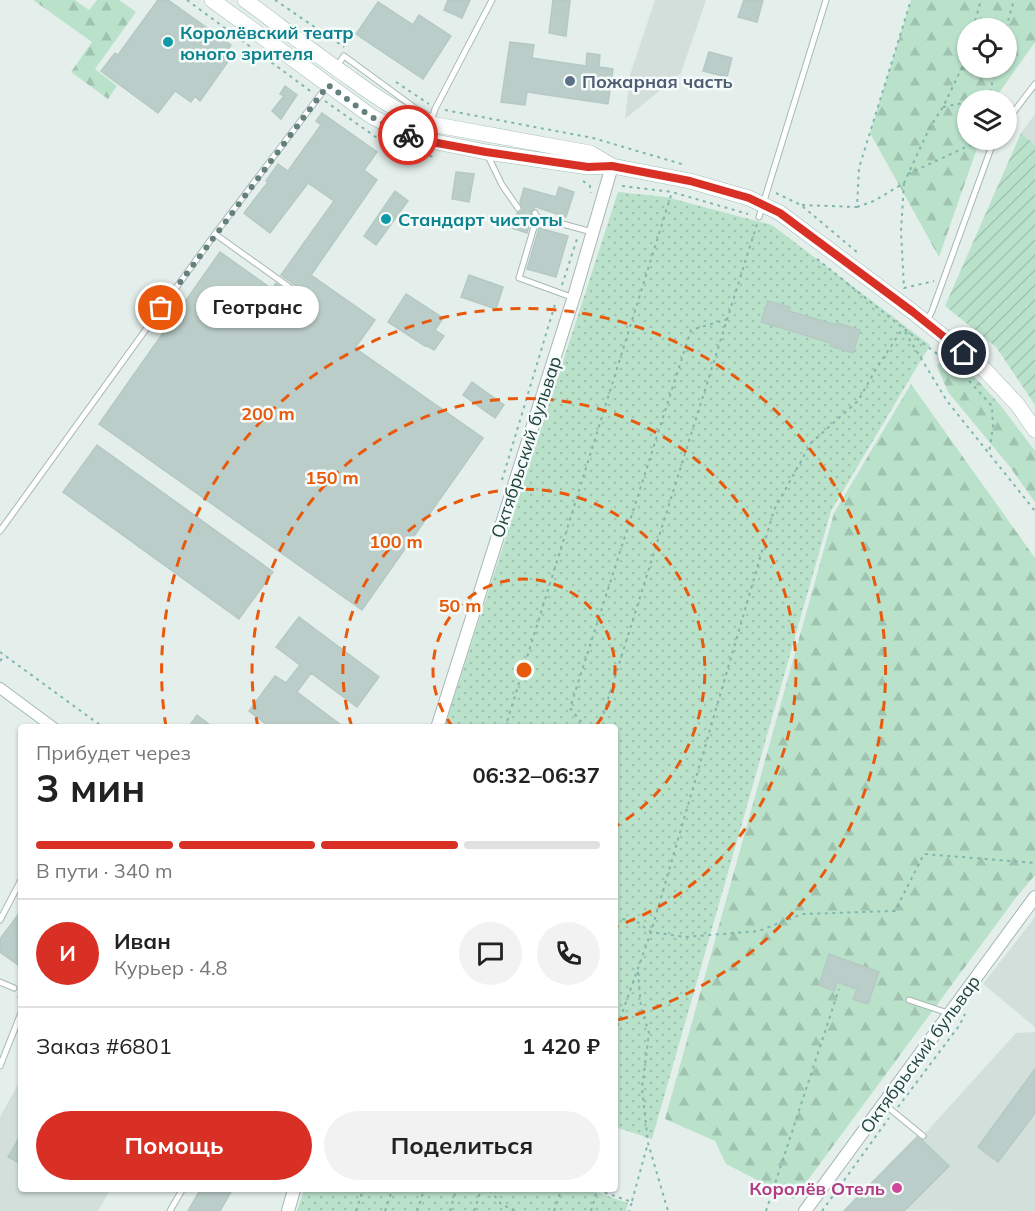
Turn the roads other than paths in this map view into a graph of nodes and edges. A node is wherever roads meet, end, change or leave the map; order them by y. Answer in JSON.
{"nodes":[{"id":1,"x":212,"y":0,"type":"edge"},
{"id":2,"x":245,"y":0,"type":"edge"},
{"id":3,"x":492,"y":0,"type":"edge"},
{"id":4,"x":826,"y":0,"type":"edge"},
{"id":5,"x":1035,"y":84,"type":"edge"},
{"id":6,"x":328,"y":85,"type":"junction"},
{"id":7,"x":1017,"y":108,"type":"edge"},
{"id":8,"x":432,"y":121,"type":"junction"},
{"id":9,"x":990,"y":150,"type":"edge"},
{"id":10,"x":486,"y":152,"type":"junction"},
{"id":11,"x":612,"y":166,"type":"junction"},
{"id":12,"x":518,"y":208,"type":"dead end"},
{"id":13,"x":761,"y":210,"type":"junction"},
{"id":14,"x":586,"y":231,"type":"junction"},
{"id":15,"x":215,"y":234,"type":"junction"},
{"id":16,"x":574,"y":298,"type":"junction"},
{"id":17,"x":310,"y":303,"type":"dead end"},
{"id":18,"x":927,"y":322,"type":"junction"},
{"id":19,"x":1035,"y":429,"type":"edge"},
{"id":20,"x":0,"y":531,"type":"edge"},
{"id":21,"x":0,"y":688,"type":"edge"},
{"id":22,"x":49,"y":724,"type":"edge"},
{"id":23,"x":437,"y":724,"type":"edge"},
{"id":24,"x":18,"y":886,"type":"edge"},
{"id":25,"x":1035,"y":897,"type":"edge"},
{"id":26,"x":0,"y":920,"type":"edge"},
{"id":27,"x":0,"y":982,"type":"edge"},
{"id":28,"x":14,"y":988,"type":"dead end"},
{"id":29,"x":909,"y":1000,"type":"dead end"},
{"id":30,"x":950,"y":1013,"type":"junction"},
{"id":31,"x":18,"y":1021,"type":"edge"},
{"id":32,"x":0,"y":1066,"type":"edge"},
{"id":33,"x":884,"y":1104,"type":"junction"},
{"id":34,"x":923,"y":1136,"type":"dead end"},
{"id":35,"x":181,"y":1192,"type":"edge"},
{"id":36,"x":293,"y":1192,"type":"edge"},
{"id":37,"x":170,"y":1211,"type":"edge"},
{"id":38,"x":288,"y":1211,"type":"edge"},
{"id":39,"x":805,"y":1211,"type":"edge"}],
"edges":[{"from":1,"to":6,"type":"main road"},
{"from":2,"to":8,"type":"main road"},
{"from":3,"to":8,"type":"lane"},
{"from":4,"to":13,"type":"lane"},
{"from":5,"to":7,"type":"lane"},
{"from":6,"to":10,"type":"main road"},
{"from":6,"to":15,"type":"lane"},
{"from":8,"to":11,"type":"main road"},
{"from":9,"to":18,"type":"lane"},
{"from":10,"to":11,"type":"main road"},
{"from":10,"to":12,"type":"lane"},
{"from":11,"to":13,"type":"main road"},
{"from":11,"to":14,"type":"street","name":"Октябрьский бульвар"},
{"from":13,"to":18,"type":"main road"},
{"from":14,"to":16,"type":"street","name":"Октябрьский бульвар"},
{"from":14,"to":16,"type":"lane"},
{"from":15,"to":17,"type":"lane"},
{"from":15,"to":20,"type":"lane"},
{"from":16,"to":23,"type":"street","name":"Октябрьский бульвар"},
{"from":18,"to":19,"type":"main road"},
{"from":21,"to":22,"type":"street"},
{"from":24,"to":26,"type":"lane"},
{"from":25,"to":30,"type":"street","name":"Октябрьский бульвар"},
{"from":27,"to":28,"type":"lane"},
{"from":29,"to":30,"type":"lane"},
{"from":30,"to":33,"type":"street","name":"Октябрьский бульвар"},
{"from":31,"to":32,"type":"lane"},
{"from":33,"to":34,"type":"lane"},
{"from":33,"to":39,"type":"street","name":"Октябрьский бульвар"},
{"from":35,"to":37,"type":"lane"},
{"from":36,"to":38,"type":"street"}]}
